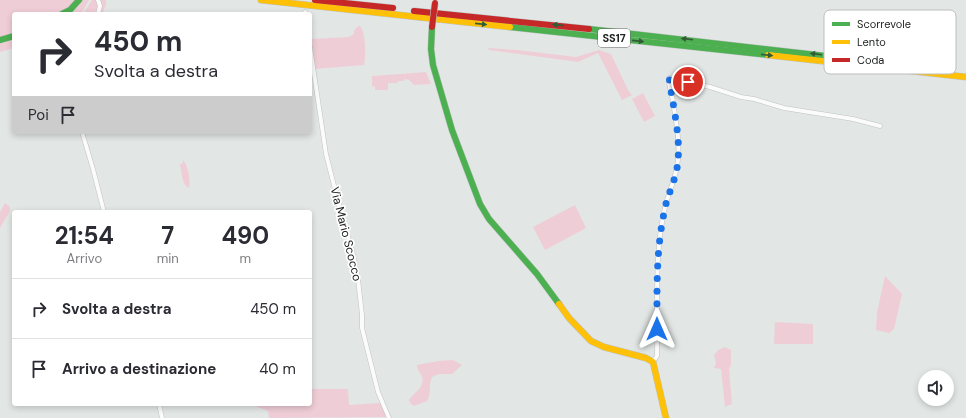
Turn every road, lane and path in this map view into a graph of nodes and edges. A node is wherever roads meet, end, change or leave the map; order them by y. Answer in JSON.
{"nodes":[{"id":1,"x":79,"y":0,"type":"edge"},
{"id":2,"x":98,"y":0,"type":"edge"},
{"id":3,"x":261,"y":0,"type":"edge"},
{"id":4,"x":315,"y":0,"type":"edge"},
{"id":5,"x":435,"y":2,"type":"edge"},
{"id":6,"x":66,"y":12,"type":"edge"},
{"id":7,"x":98,"y":12,"type":"edge"},
{"id":8,"x":12,"y":37,"type":"edge"},
{"id":9,"x":0,"y":40,"type":"edge"},
{"id":10,"x":824,"y":55,"type":"edge"},
{"id":11,"x":312,"y":60,"type":"edge"},
{"id":12,"x":824,"y":61,"type":"edge"},
{"id":13,"x":956,"y":70,"type":"edge"},
{"id":14,"x":966,"y":71,"type":"edge"},
{"id":15,"x":939,"y":74,"type":"edge"},
{"id":16,"x":966,"y":77,"type":"edge"},
{"id":17,"x":880,"y":126,"type":"dead end"},
{"id":18,"x":83,"y":134,"type":"edge"},
{"id":19,"x":103,"y":210,"type":"edge"},
{"id":20,"x":653,"y":362,"type":"junction"},
{"id":21,"x":159,"y":406,"type":"edge"},
{"id":22,"x":162,"y":418,"type":"edge"},
{"id":23,"x":389,"y":418,"type":"edge"},
{"id":24,"x":666,"y":418,"type":"edge"}],
"edges":[{"from":1,"to":6,"type":"main road"},
{"from":2,"to":7,"type":"street"},
{"from":3,"to":12,"type":"main road","number":"SS17","one_way":true},
{"from":10,"to":4,"type":"main road","number":"SS17","one_way":true},
{"from":5,"to":20,"type":"main road","bridge":true},
{"from":8,"to":9,"type":"main road"},
{"from":11,"to":23,"type":"street","name":"Via Mario Scocco"},
{"from":14,"to":13,"type":"main road","number":"SS17","one_way":true},
{"from":15,"to":16,"type":"main road","number":"SS17","one_way":true},
{"from":17,"to":20,"type":"street"},
{"from":18,"to":19,"type":"street"},
{"from":20,"to":24,"type":"main road"},
{"from":21,"to":22,"type":"street"}]}
